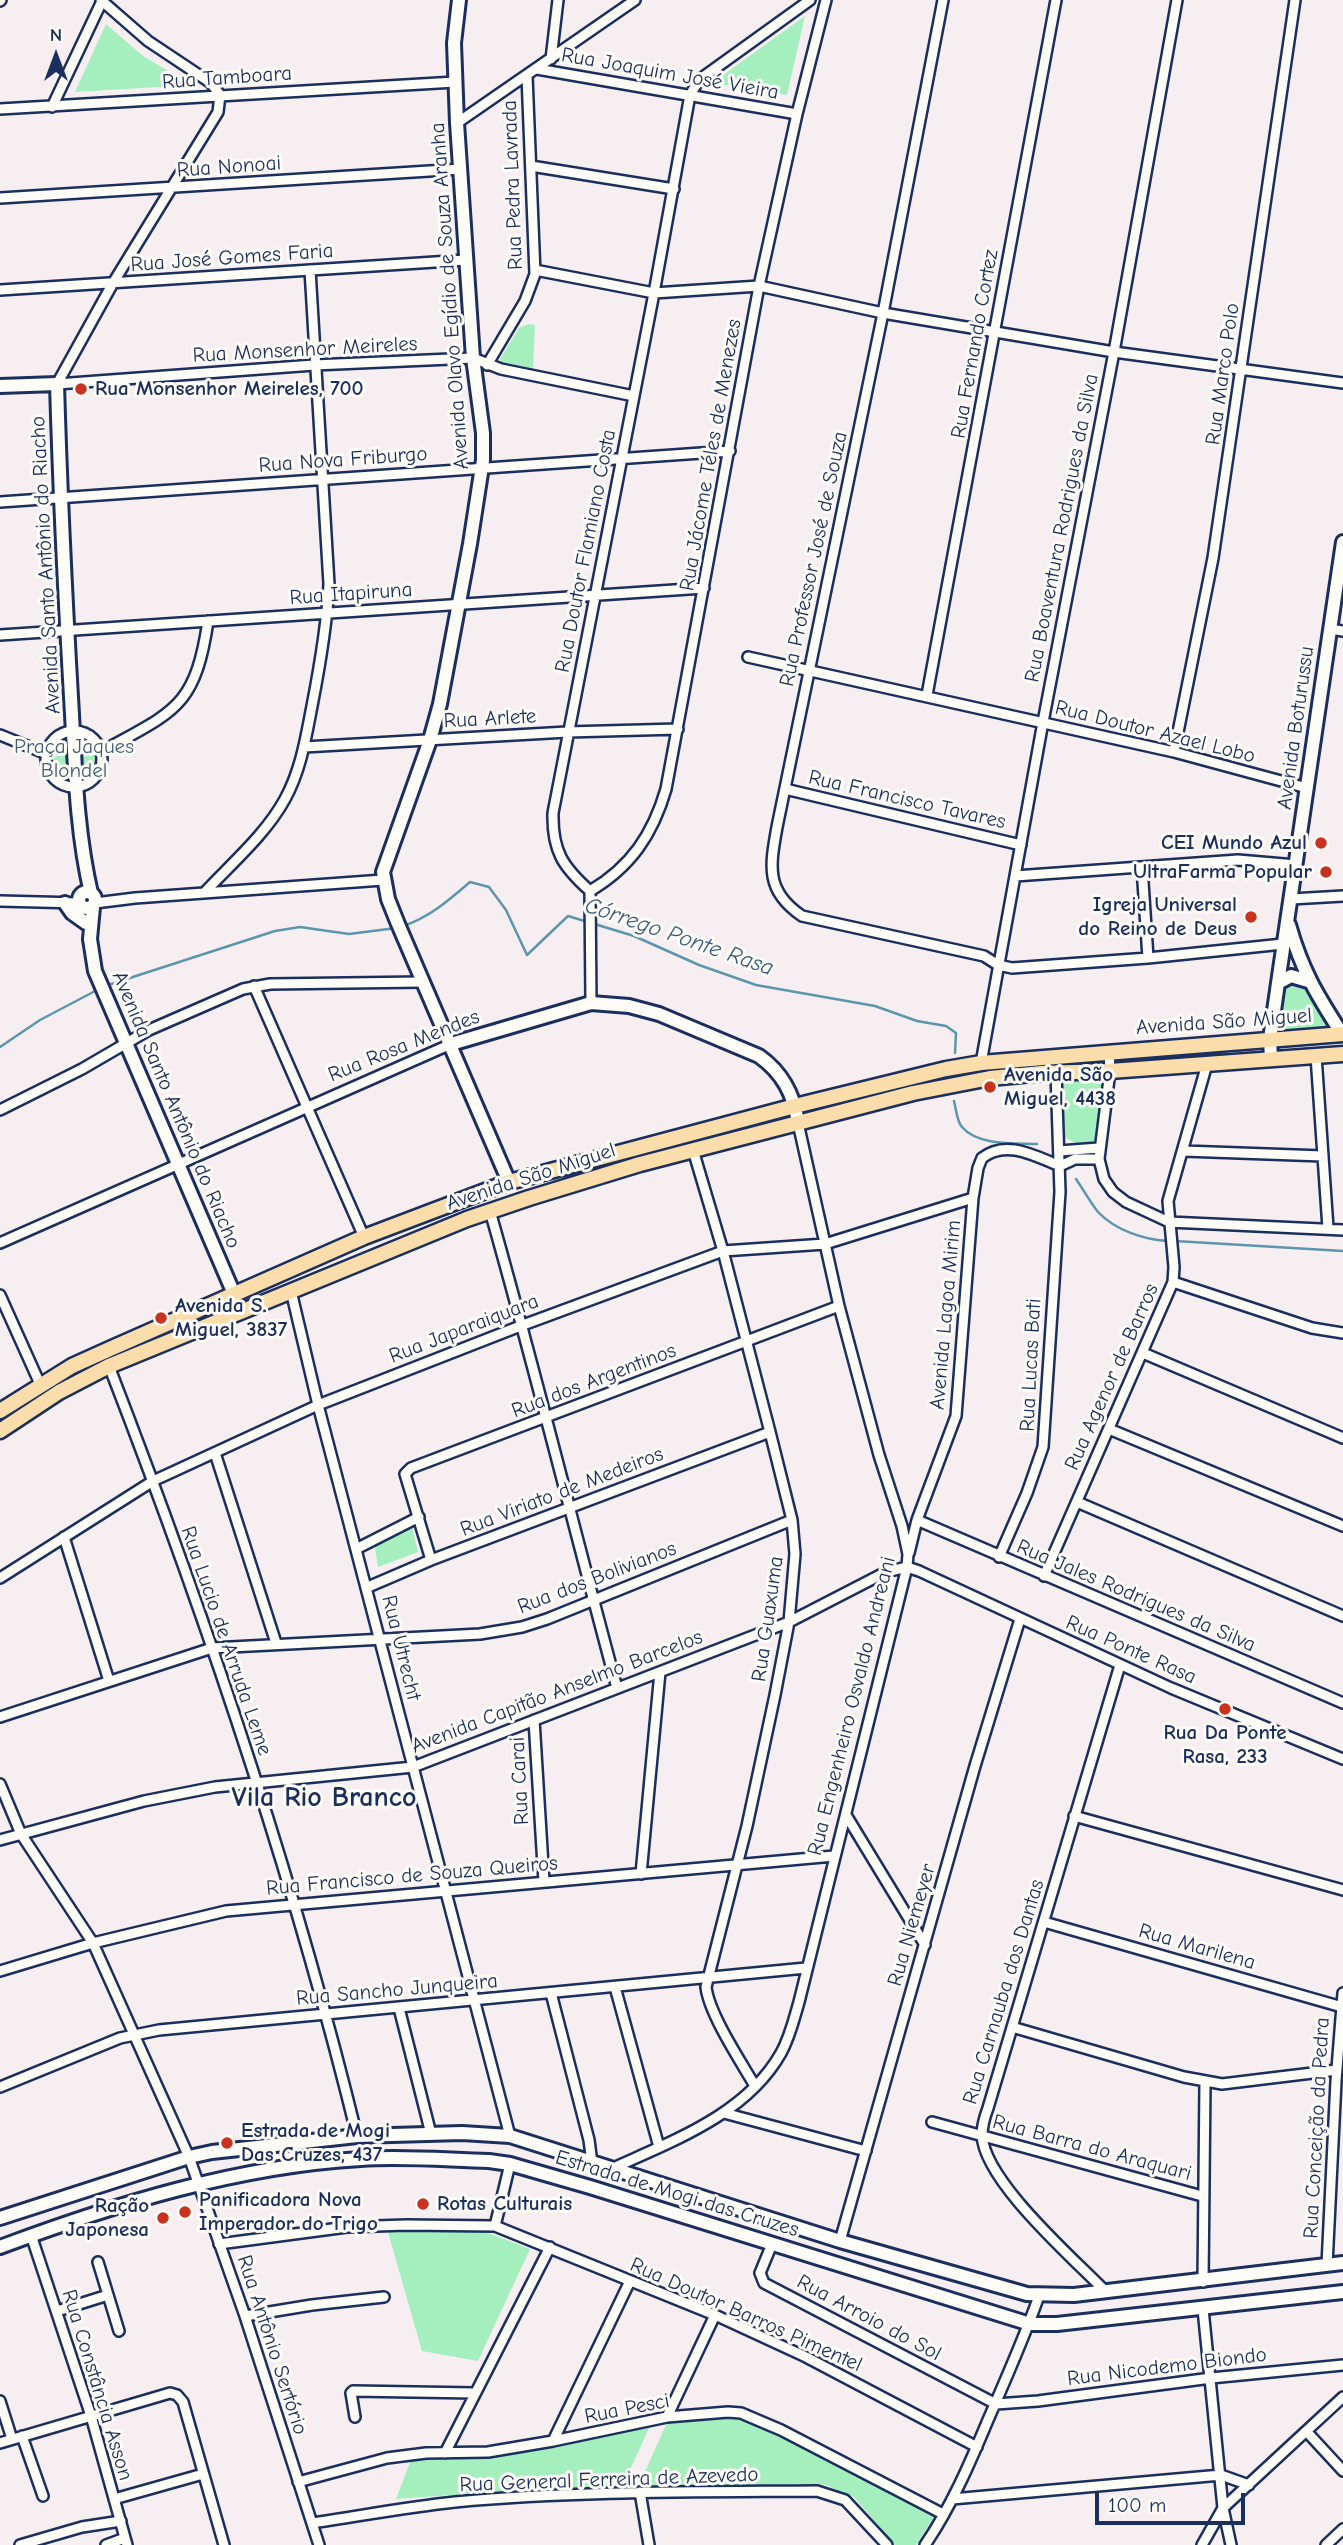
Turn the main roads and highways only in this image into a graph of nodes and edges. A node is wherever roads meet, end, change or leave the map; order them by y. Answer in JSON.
{"nodes":[{"id":1,"x":459,"y":0,"type":"edge"},
{"id":2,"x":0,"y":386,"type":"edge"},
{"id":3,"x":1343,"y":542,"type":"edge"},
{"id":4,"x":1337,"y":630,"type":"edge"},
{"id":5,"x":90,"y":898,"type":"junction"},
{"id":6,"x":65,"y":903,"type":"road end"},
{"id":7,"x":1288,"y":921,"type":"junction"},
{"id":8,"x":86,"y":923,"type":"junction"},
{"id":9,"x":90,"y":939,"type":"junction"},
{"id":10,"x":1308,"y":981,"type":"junction"},
{"id":11,"x":1278,"y":983,"type":"junction"},
{"id":12,"x":1342,"y":1034,"type":"edge"},
{"id":13,"x":1270,"y":1039,"type":"junction"},
{"id":14,"x":451,"y":1044,"type":"junction"},
{"id":15,"x":1339,"y":1054,"type":"edge"},
{"id":16,"x":1271,"y":1059,"type":"junction"},
{"id":17,"x":795,"y":1106,"type":"junction"},
{"id":18,"x":798,"y":1123,"type":"junction"},
{"id":19,"x":509,"y":1182,"type":"junction"},
{"id":20,"x":467,"y":1219,"type":"junction"},
{"id":21,"x":234,"y":1294,"type":"junction"},
{"id":22,"x":40,"y":1384,"type":"junction"},
{"id":23,"x":0,"y":1411,"type":"edge"},
{"id":24,"x":24,"y":1415,"type":"junction"},
{"id":25,"x":0,"y":1431,"type":"edge"},
{"id":26,"x":0,"y":2218,"type":"edge"},
{"id":27,"x":0,"y":2247,"type":"edge"},
{"id":28,"x":1343,"y":2263,"type":"edge"},
{"id":29,"x":1343,"y":2292,"type":"edge"}],
"edges":[{"from":1,"to":14,"type":"main road","name":"Avenida Olavo Egídio de Souza Aranha"},
{"from":2,"to":5,"type":"main road","name":"Avenida Santo Antônio do Riacho"},
{"from":3,"to":4,"type":"main road","name":"Avenida Boturussu"},
{"from":4,"to":7,"type":"main road","name":"Avenida Boturussu"},
{"from":5,"to":8,"type":"main road","name":"Avenida Santo Antônio do Riacho"},
{"from":5,"to":9,"type":"main road","name":"Avenida Santo Antônio do Riacho"},
{"from":6,"to":8,"type":"main road"},
{"from":7,"to":10,"type":"main road","name":"Avenida Boturussu"},
{"from":7,"to":11,"type":"main road","name":"Avenida Boturussu"},
{"from":8,"to":9,"type":"main road","name":"Avenida Santo Antônio do Riacho"},
{"from":9,"to":21,"type":"main road","name":"Avenida Santo Antônio do Riacho"},
{"from":10,"to":11,"type":"main road"},
{"from":10,"to":12,"type":"main road","name":"Avenida Boturussu"},
{"from":11,"to":13,"type":"main road","name":"Avenida Boturussu"},
{"from":12,"to":13,"type":"main road","name":"Avenida São Miguel"},
{"from":12,"to":15,"type":"main road"},
{"from":13,"to":16,"type":"main road","name":"Avenida Boturussu"},
{"from":13,"to":17,"type":"main road","name":"Avenida São Miguel"},
{"from":14,"to":17,"type":"main road","name":"Rua Rosa Mendes"},
{"from":14,"to":19,"type":"main road"},
{"from":15,"to":16,"type":"main road","name":"Avenida São Miguel"},
{"from":16,"to":18,"type":"main road","name":"Avenida São Miguel"},
{"from":17,"to":18,"type":"main road","name":"Rua Rosa Mendes"},
{"from":17,"to":19,"type":"main road","name":"Avenida São Miguel"},
{"from":18,"to":20,"type":"main road","name":"Avenida São Miguel"},
{"from":19,"to":20,"type":"main road"},
{"from":19,"to":21,"type":"main road","name":"Avenida São Miguel"},
{"from":20,"to":24,"type":"main road","name":"Avenida São Miguel"},
{"from":21,"to":22,"type":"main road","name":"Avenida São Miguel"},
{"from":22,"to":23,"type":"main road","name":"Avenida São Miguel"},
{"from":22,"to":24,"type":"main road"},
{"from":24,"to":25,"type":"main road","name":"Avenida São Miguel"},
{"from":26,"to":28,"type":"main road","name":"Estrada de Mogi das Cruzes"},
{"from":27,"to":29,"type":"main road","name":"Estrada de Mogi das Cruzes"}]}
